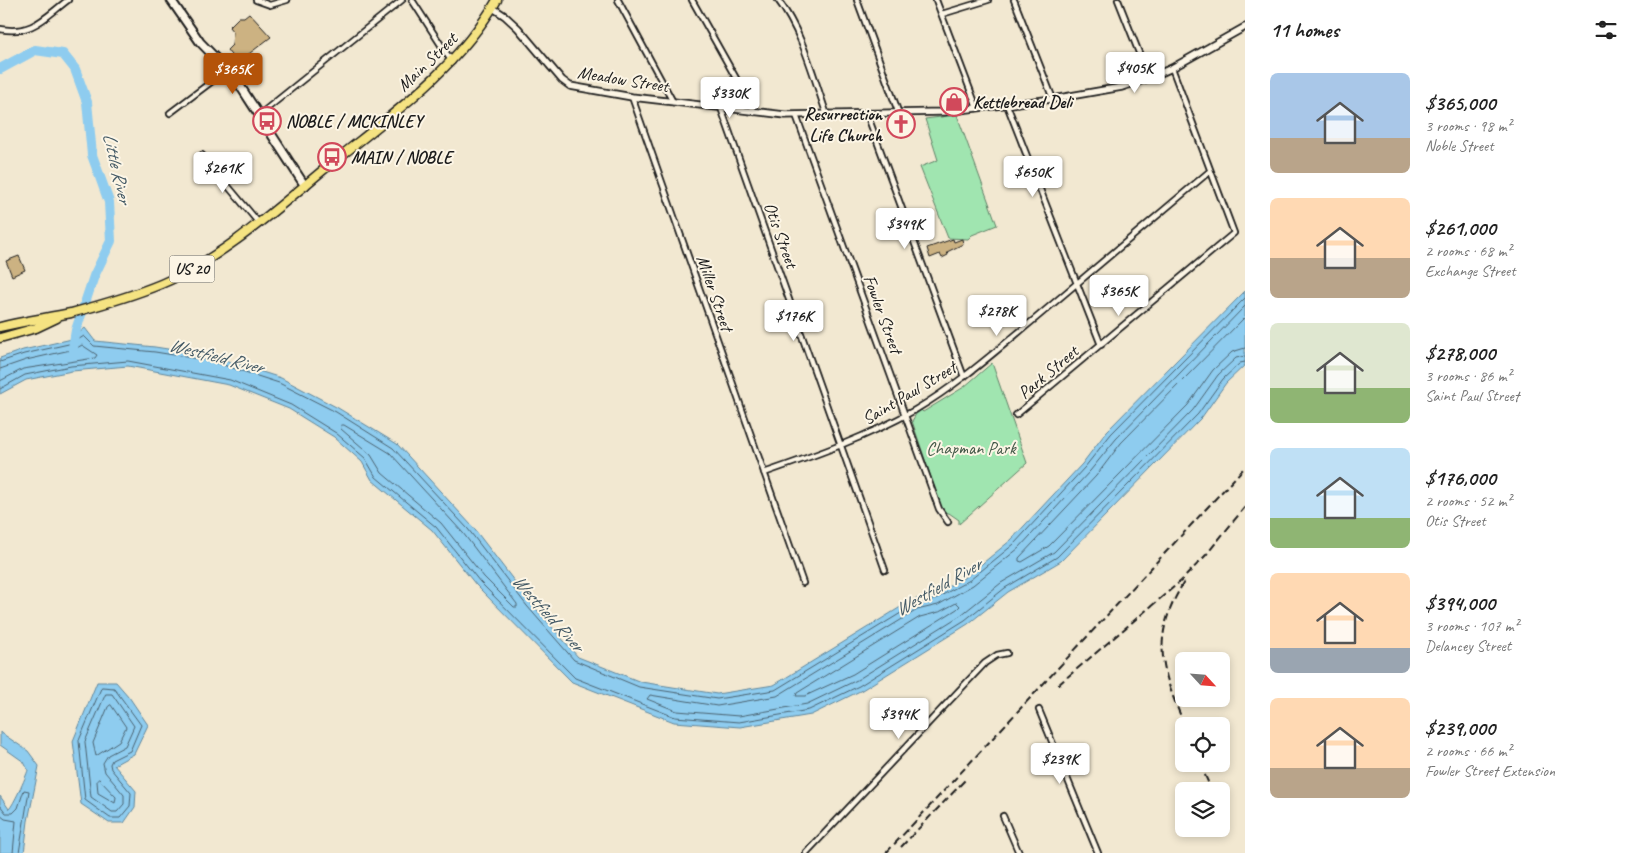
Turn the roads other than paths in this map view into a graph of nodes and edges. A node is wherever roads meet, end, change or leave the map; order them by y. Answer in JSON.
{"nodes":[{"id":1,"x":68,"y":0,"type":"edge"},
{"id":2,"x":171,"y":0,"type":"edge"},
{"id":3,"x":256,"y":0,"type":"edge"},
{"id":4,"x":287,"y":0,"type":"edge"},
{"id":5,"x":402,"y":0,"type":"edge"},
{"id":6,"x":412,"y":0,"type":"edge"},
{"id":7,"x":497,"y":0,"type":"edge"},
{"id":8,"x":618,"y":0,"type":"edge"},
{"id":9,"x":692,"y":0,"type":"edge"},
{"id":10,"x":778,"y":0,"type":"edge"},
{"id":11,"x":858,"y":0,"type":"edge"},
{"id":12,"x":936,"y":0,"type":"edge"},
{"id":13,"x":988,"y":0,"type":"edge"},
{"id":14,"x":1014,"y":0,"type":"edge"},
{"id":15,"x":1118,"y":0,"type":"edge"},
{"id":16,"x":493,"y":8,"type":"junction"},
{"id":17,"x":942,"y":14,"type":"junction"},
{"id":18,"x":1245,"y":27,"type":"edge"},
{"id":19,"x":0,"y":30,"type":"edge"},
{"id":20,"x":452,"y":62,"type":"junction"},
{"id":21,"x":1172,"y":68,"type":"junction"},
{"id":22,"x":226,"y":70,"type":"junction"},
{"id":23,"x":1149,"y":78,"type":"junction"},
{"id":24,"x":632,"y":97,"type":"junction"},
{"id":25,"x":1053,"y":99,"type":"junction"},
{"id":26,"x":673,"y":102,"type":"junction"},
{"id":27,"x":1008,"y":105,"type":"junction"},
{"id":28,"x":721,"y":108,"type":"junction"},
{"id":29,"x":977,"y":108,"type":"junction"},
{"id":30,"x":755,"y":112,"type":"junction"},
{"id":31,"x":170,"y":113,"type":"dead end"},
{"id":32,"x":867,"y":114,"type":"junction"},
{"id":33,"x":899,"y":114,"type":"junction"},
{"id":34,"x":259,"y":115,"type":"junction"},
{"id":35,"x":796,"y":115,"type":"junction"},
{"id":36,"x":827,"y":115,"type":"junction"},
{"id":37,"x":202,"y":155,"type":"dead end"},
{"id":38,"x":1210,"y":171,"type":"junction"},
{"id":39,"x":304,"y":186,"type":"junction"},
{"id":40,"x":258,"y":222,"type":"junction"},
{"id":41,"x":1076,"y":284,"type":"junction"},
{"id":42,"x":70,"y":313,"type":"junction"},
{"id":43,"x":0,"y":327,"type":"edge"},
{"id":44,"x":0,"y":338,"type":"edge"},
{"id":45,"x":1101,"y":344,"type":"junction"},
{"id":46,"x":964,"y":377,"type":"junction"},
{"id":47,"x":906,"y":414,"type":"junction"},
{"id":48,"x":1016,"y":415,"type":"dead end"},
{"id":49,"x":841,"y":446,"type":"junction"},
{"id":50,"x":764,"y":472,"type":"junction"},
{"id":51,"x":948,"y":522,"type":"dead end"},
{"id":52,"x":885,"y":570,"type":"dead end"},
{"id":53,"x":803,"y":583,"type":"dead end"},
{"id":54,"x":1007,"y":653,"type":"dead end"},
{"id":55,"x":1039,"y":710,"type":"dead end"},
{"id":56,"x":1003,"y":816,"type":"dead end"},
{"id":57,"x":806,"y":853,"type":"edge"},
{"id":58,"x":1019,"y":853,"type":"edge"},
{"id":59,"x":1098,"y":853,"type":"edge"}],
"edges":[{"from":1,"to":19,"type":"street"},
{"from":2,"to":22,"type":"main road"},
{"from":3,"to":4,"type":"street"},
{"from":5,"to":34,"type":"street"},
{"from":6,"to":20,"type":"street"},
{"from":7,"to":16,"type":"main road","name":"Main Street","number":"US 20"},
{"from":8,"to":26,"type":"street"},
{"from":9,"to":30,"type":"street"},
{"from":10,"to":36,"type":"street"},
{"from":11,"to":33,"type":"street"},
{"from":12,"to":17,"type":"street"},
{"from":13,"to":17,"type":"street"},
{"from":14,"to":25,"type":"street"},
{"from":15,"to":23,"type":"street"},
{"from":16,"to":20,"type":"main road","name":"Main Street","number":"US 20"},
{"from":16,"to":24,"type":"street","name":"Meadow Street"},
{"from":17,"to":29,"type":"street"},
{"from":18,"to":21,"type":"street","name":"Meadow Street"},
{"from":20,"to":39,"type":"main road","name":"Main Street","number":"US 20"},
{"from":21,"to":23,"type":"street","name":"Meadow Street"},
{"from":21,"to":38,"type":"street"},
{"from":22,"to":31,"type":"street"},
{"from":22,"to":34,"type":"main road"},
{"from":23,"to":25,"type":"street","name":"Meadow Street"},
{"from":24,"to":26,"type":"street","name":"Meadow Street"},
{"from":24,"to":50,"type":"street","name":"Miller Street"},
{"from":25,"to":27,"type":"street","name":"Meadow Street"},
{"from":26,"to":28,"type":"street","name":"Meadow Street"},
{"from":27,"to":29,"type":"street","name":"Meadow Street"},
{"from":27,"to":41,"type":"street"},
{"from":28,"to":30,"type":"street","name":"Meadow Street"},
{"from":28,"to":49,"type":"street","name":"Otis Street"},
{"from":29,"to":33,"type":"street","name":"Meadow Street"},
{"from":30,"to":35,"type":"street","name":"Meadow Street"},
{"from":32,"to":33,"type":"street","name":"Meadow Street"},
{"from":32,"to":36,"type":"street","name":"Meadow Street"},
{"from":32,"to":46,"type":"street"},
{"from":34,"to":39,"type":"main road"},
{"from":35,"to":36,"type":"street","name":"Meadow Street"},
{"from":35,"to":47,"type":"street","name":"Fowler Street"},
{"from":37,"to":40,"type":"street"},
{"from":38,"to":41,"type":"street","name":"Saint Paul Street"},
{"from":38,"to":45,"type":"street","name":"Park Street"},
{"from":39,"to":40,"type":"main road","name":"Main Street","number":"US 20"},
{"from":40,"to":42,"type":"main road","name":"Main Street","number":"US 20"},
{"from":41,"to":45,"type":"street"},
{"from":41,"to":46,"type":"street","name":"Saint Paul Street"},
{"from":42,"to":43,"type":"main road","number":"US 20"},
{"from":42,"to":44,"type":"main road","number":"US 20"},
{"from":45,"to":48,"type":"street","name":"Park Street"},
{"from":46,"to":47,"type":"street","name":"Saint Paul Street"},
{"from":47,"to":49,"type":"street","name":"Saint Paul Street"},
{"from":47,"to":51,"type":"street","name":"Fowler Street"},
{"from":49,"to":50,"type":"street","name":"Saint Paul Street"},
{"from":49,"to":52,"type":"street","name":"Otis Street"},
{"from":50,"to":53,"type":"street","name":"Miller Street"},
{"from":54,"to":57,"type":"street"},
{"from":55,"to":59,"type":"street"},
{"from":56,"to":58,"type":"street"}]}
